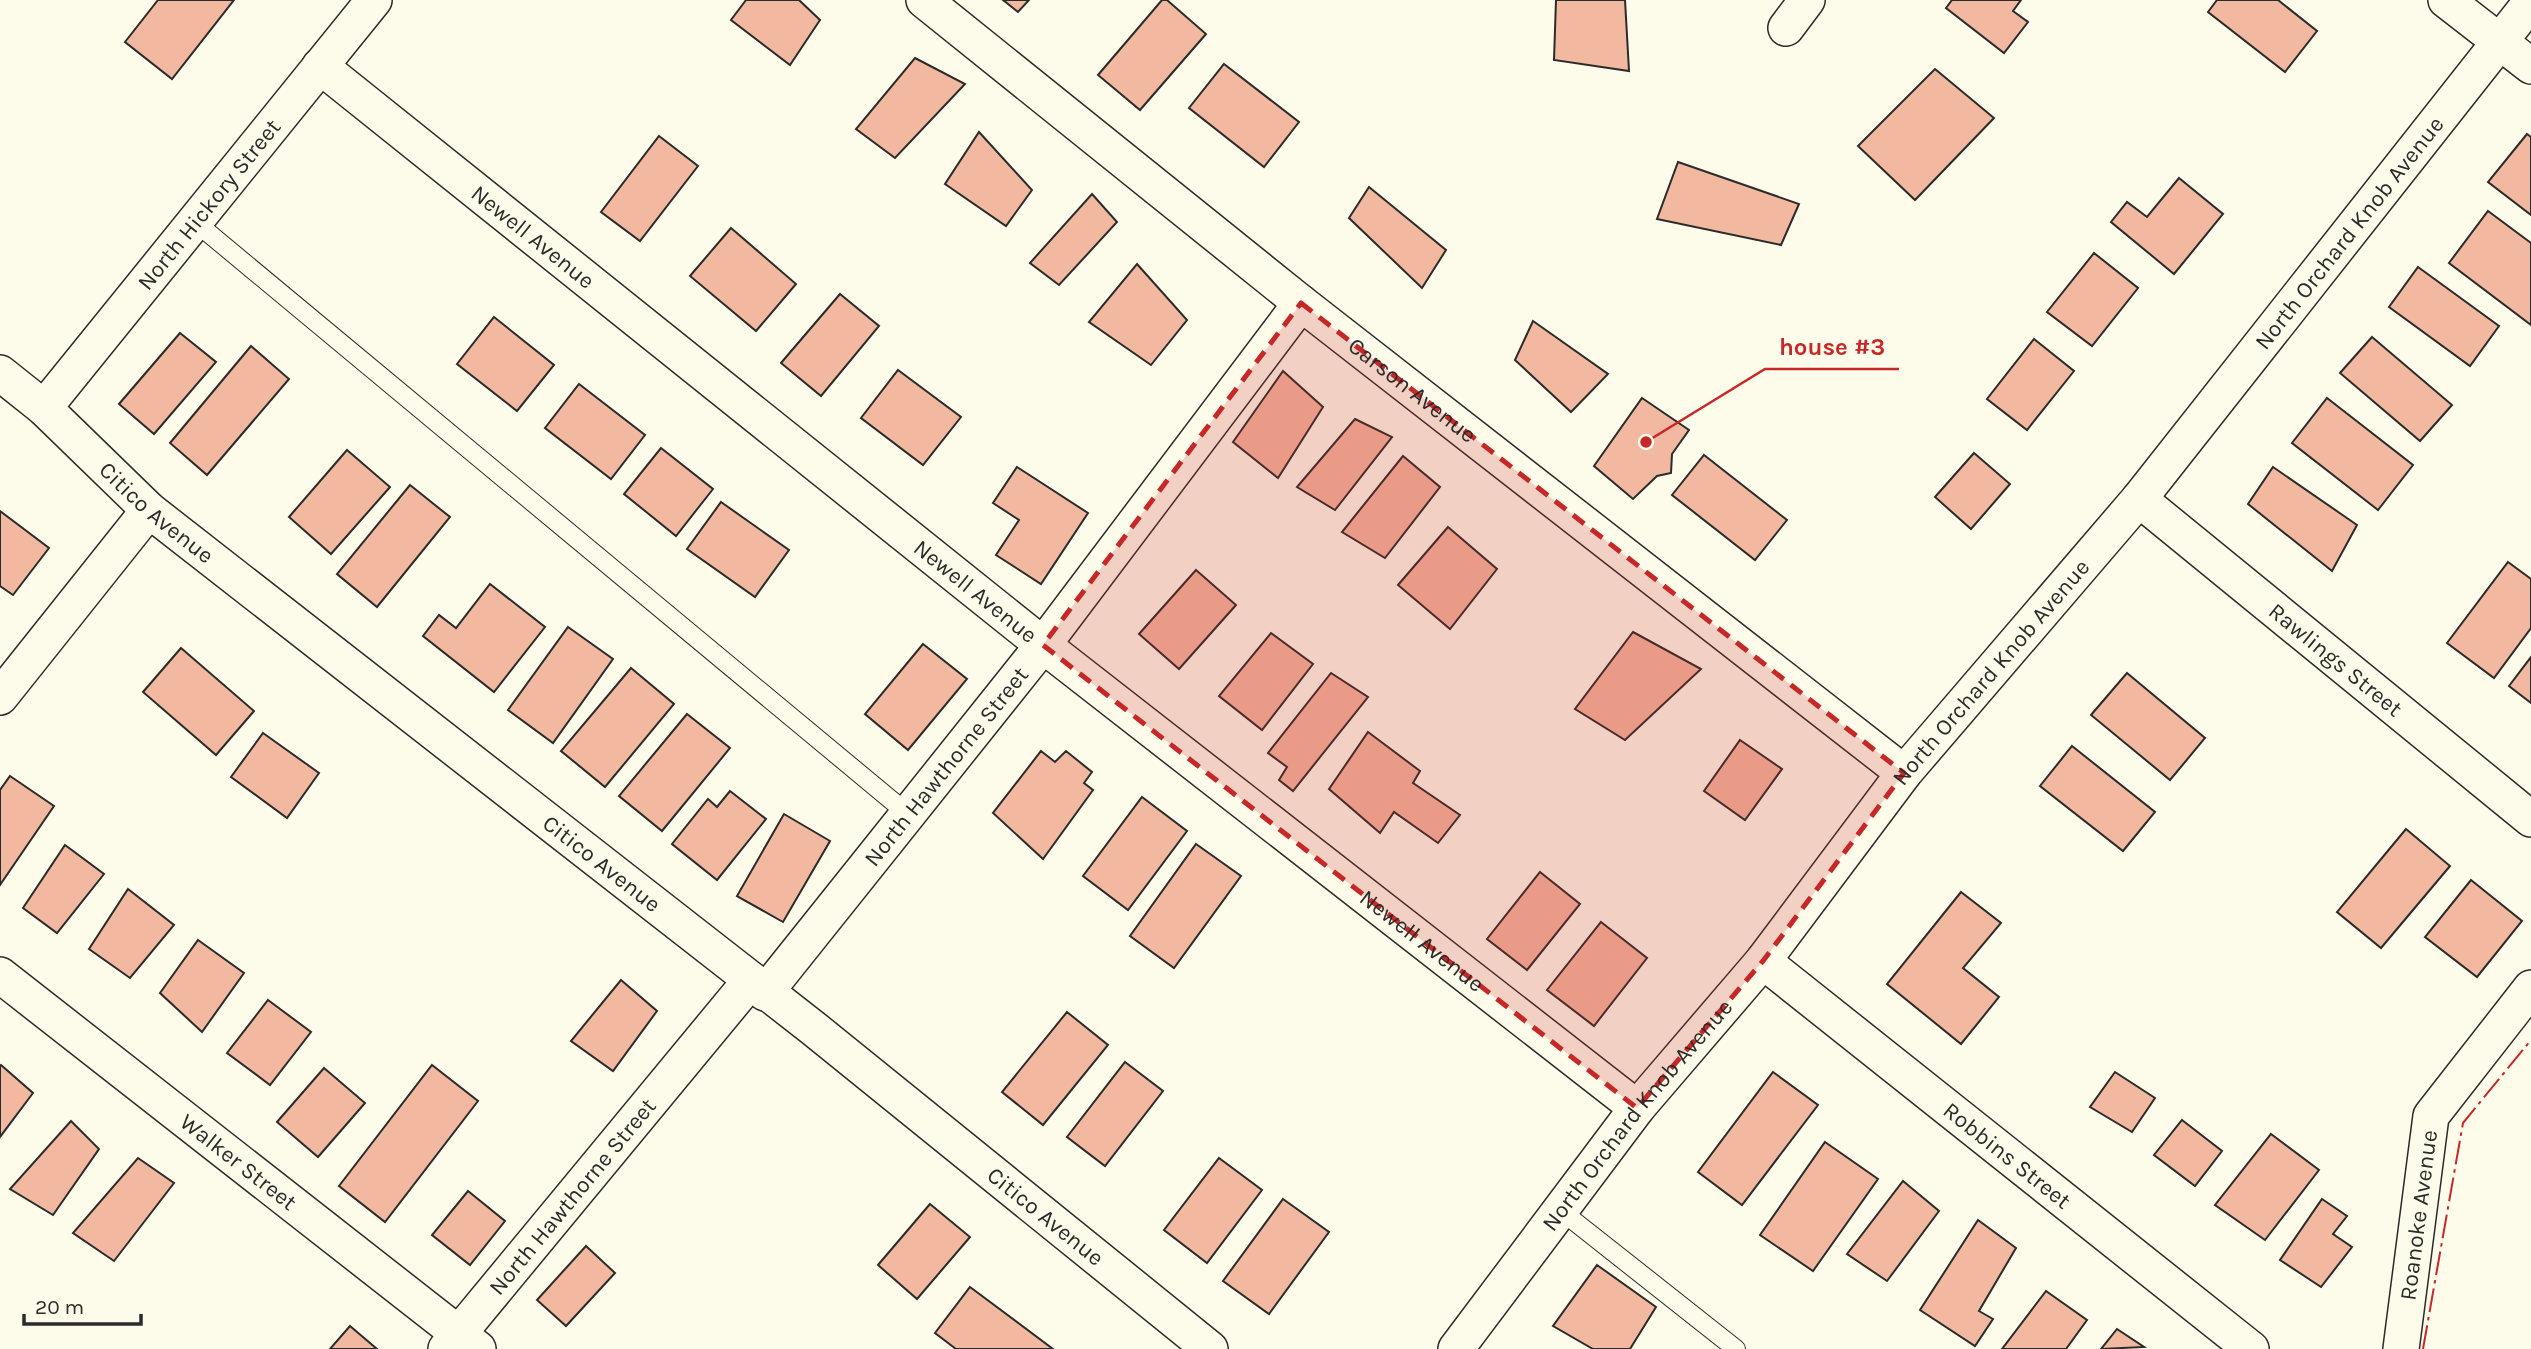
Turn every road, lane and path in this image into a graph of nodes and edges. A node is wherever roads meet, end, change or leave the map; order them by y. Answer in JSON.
{"nodes":[{"id":1,"x":374,"y":0,"type":"edge"},
{"id":2,"x":924,"y":0,"type":"edge"},
{"id":3,"x":1807,"y":0,"type":"edge"},
{"id":4,"x":2446,"y":0,"type":"edge"},
{"id":5,"x":2531,"y":2,"type":"edge"},
{"id":6,"x":1786,"y":28,"type":"dead end"},
{"id":7,"x":2500,"y":41,"type":"junction"},
{"id":8,"x":320,"y":66,"type":"junction"},
{"id":9,"x":2531,"y":66,"type":"edge"},
{"id":10,"x":194,"y":221,"type":"junction"},
{"id":11,"x":1301,"y":303,"type":"junction"},
{"id":12,"x":0,"y":373,"type":"edge"},
{"id":13,"x":44,"y":408,"type":"junction"},
{"id":14,"x":2139,"y":499,"type":"junction"},
{"id":15,"x":149,"y":510,"type":"junction"},
{"id":16,"x":1043,"y":645,"type":"junction"},
{"id":17,"x":0,"y":697,"type":"edge"},
{"id":18,"x":1904,"y":773,"type":"junction"},
{"id":19,"x":908,"y":814,"type":"junction"},
{"id":20,"x":2531,"y":819,"type":"edge"},
{"id":21,"x":1763,"y":961,"type":"junction"},
{"id":22,"x":0,"y":975,"type":"edge"},
{"id":23,"x":758,"y":987,"type":"junction"},
{"id":24,"x":2531,"y":988,"type":"edge"},
{"id":25,"x":1637,"y":1108,"type":"junction"},
{"id":26,"x":1560,"y":1210,"type":"junction"},
{"id":27,"x":461,"y":1344,"type":"edge"},
{"id":28,"x":1210,"y":1349,"type":"edge"},
{"id":29,"x":1456,"y":1349,"type":"edge"},
{"id":30,"x":1736,"y":1349,"type":"edge"},
{"id":31,"x":2251,"y":1349,"type":"edge"},
{"id":32,"x":2400,"y":1349,"type":"edge"}],
"edges":[{"from":1,"to":8,"type":"street","name":"North Hickory Street"},
{"from":2,"to":11,"type":"street","name":"Carson Avenue"},
{"from":3,"to":6,"type":"street"},
{"from":4,"to":7,"type":"street"},
{"from":5,"to":7,"type":"street","name":"North Orchard Knob Avenue"},
{"from":7,"to":9,"type":"street"},
{"from":7,"to":14,"type":"street","name":"North Orchard Knob Avenue"},
{"from":8,"to":10,"type":"street","name":"North Hickory Street"},
{"from":8,"to":16,"type":"street","name":"Newell Avenue"},
{"from":10,"to":13,"type":"street","name":"North Hickory Street"},
{"from":10,"to":19,"type":"lane"},
{"from":11,"to":16,"type":"street","name":"North Hawthorne Street"},
{"from":11,"to":18,"type":"street","name":"Carson Avenue"},
{"from":12,"to":13,"type":"street","name":"Citico Avenue"},
{"from":13,"to":15,"type":"street","name":"Citico Avenue"},
{"from":14,"to":18,"type":"street","name":"North Orchard Knob Avenue"},
{"from":14,"to":20,"type":"street","name":"Rawlings Street"},
{"from":15,"to":17,"type":"street"},
{"from":15,"to":23,"type":"street","name":"Citico Avenue"},
{"from":16,"to":19,"type":"street","name":"North Hawthorne Street"},
{"from":16,"to":25,"type":"street","name":"Newell Avenue"},
{"from":18,"to":21,"type":"street","name":"North Orchard Knob Avenue"},
{"from":19,"to":23,"type":"street","name":"North Hawthorne Street"},
{"from":21,"to":25,"type":"street","name":"North Orchard Knob Avenue"},
{"from":21,"to":31,"type":"street","name":"Robbins Street"},
{"from":22,"to":27,"type":"street","name":"Walker Street"},
{"from":23,"to":27,"type":"street","name":"North Hawthorne Street"},
{"from":23,"to":28,"type":"street","name":"Citico Avenue"},
{"from":24,"to":32,"type":"street","name":"Roanoke Avenue"},
{"from":25,"to":26,"type":"street","name":"North Orchard Knob Avenue"},
{"from":26,"to":29,"type":"street","name":"North Orchard Knob Avenue"},
{"from":26,"to":30,"type":"lane"}]}
